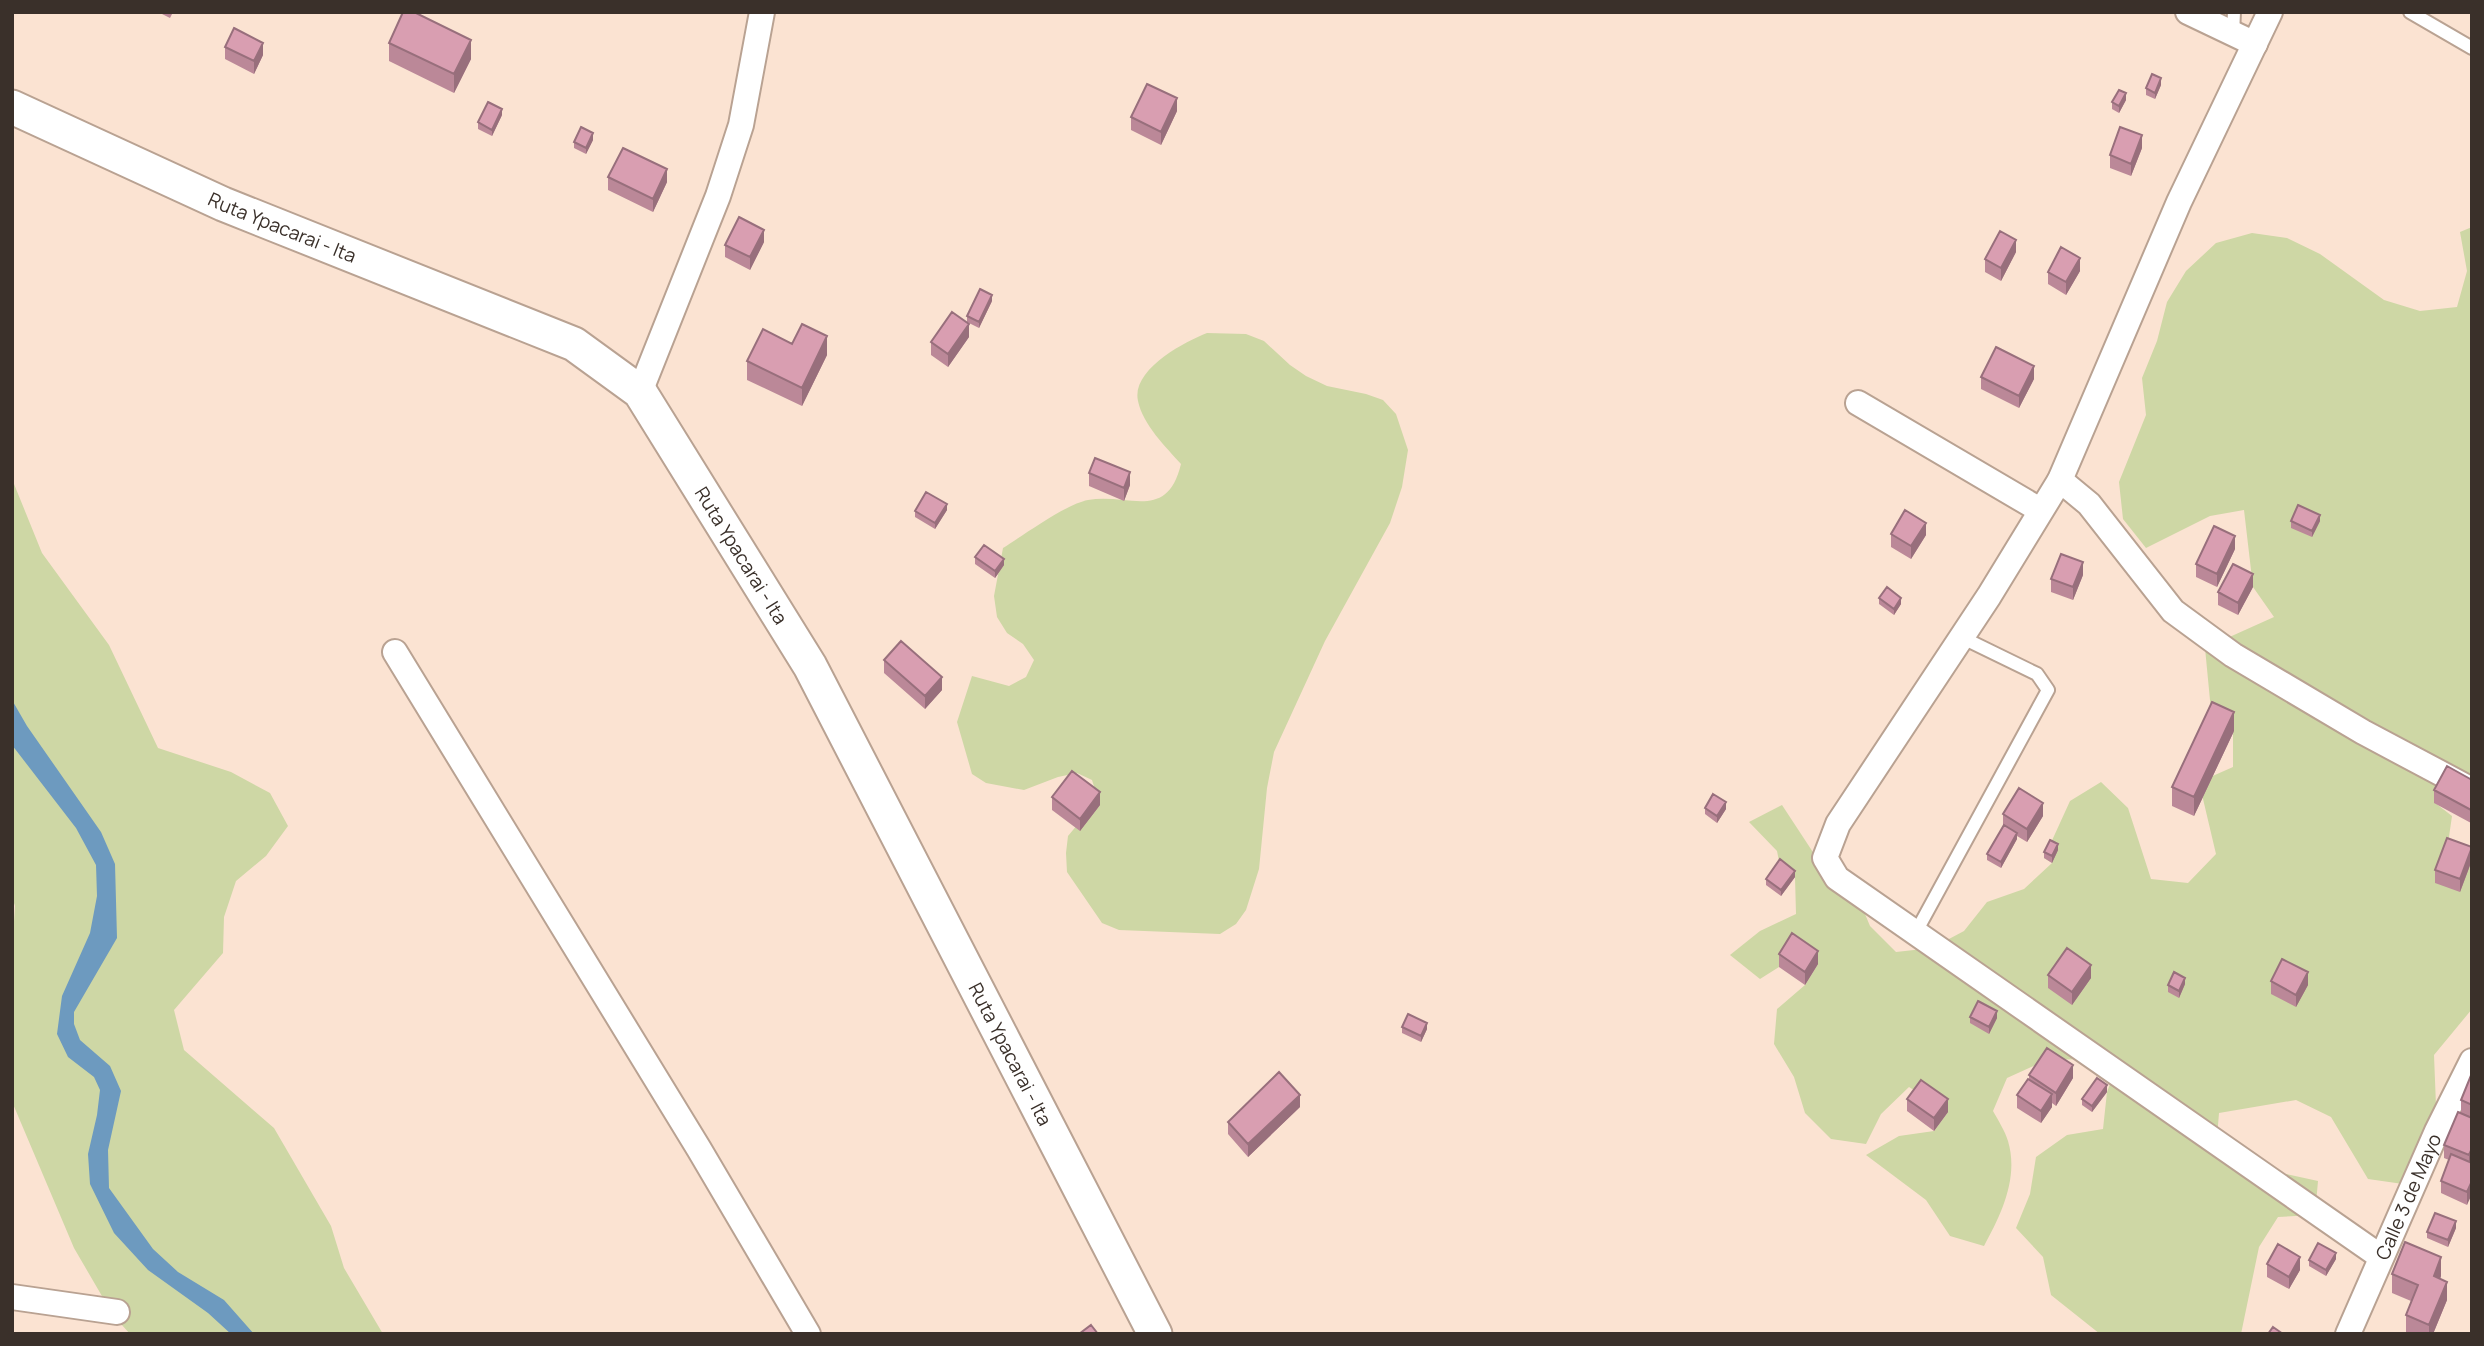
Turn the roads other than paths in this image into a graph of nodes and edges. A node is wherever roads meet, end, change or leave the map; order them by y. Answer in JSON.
{"nodes":[{"id":1,"x":762,"y":12,"type":"edge"},
{"id":2,"x":2188,"y":12,"type":"edge"},
{"id":3,"x":2270,"y":12,"type":"edge"},
{"id":4,"x":2410,"y":12,"type":"edge"},
{"id":5,"x":2233,"y":23,"type":"edge"},
{"id":6,"x":2255,"y":44,"type":"junction"},
{"id":7,"x":2472,"y":48,"type":"edge"},
{"id":8,"x":12,"y":107,"type":"edge"},
{"id":9,"x":640,"y":392,"type":"junction"},
{"id":10,"x":1858,"y":403,"type":"dead end"},
{"id":11,"x":2060,"y":480,"type":"junction"},
{"id":12,"x":2040,"y":510,"type":"junction"},
{"id":13,"x":1962,"y":637,"type":"junction"},
{"id":14,"x":395,"y":652,"type":"dead end"},
{"id":15,"x":2472,"y":790,"type":"edge"},
{"id":16,"x":1916,"y":932,"type":"junction"},
{"id":17,"x":2472,"y":1061,"type":"edge"},
{"id":18,"x":2382,"y":1256,"type":"junction"},
{"id":19,"x":12,"y":1297,"type":"edge"},
{"id":20,"x":117,"y":1312,"type":"dead end"},
{"id":21,"x":808,"y":1334,"type":"edge"},
{"id":22,"x":1155,"y":1334,"type":"edge"},
{"id":23,"x":2348,"y":1334,"type":"edge"}],
"edges":[{"from":1,"to":9,"type":"street"},
{"from":2,"to":5,"type":"street"},
{"from":3,"to":6,"type":"street"},
{"from":4,"to":7,"type":"lane"},
{"from":5,"to":6,"type":"street"},
{"from":6,"to":11,"type":"street"},
{"from":8,"to":9,"type":"street","name":"Ruta Ypacarai - Ita"},
{"from":9,"to":22,"type":"street","name":"Ruta Ypacarai - Ita"},
{"from":10,"to":12,"type":"street"},
{"from":11,"to":12,"type":"street"},
{"from":11,"to":15,"type":"street"},
{"from":12,"to":13,"type":"street"},
{"from":13,"to":16,"type":"street"},
{"from":13,"to":16,"type":"lane"},
{"from":14,"to":21,"type":"street"},
{"from":16,"to":18,"type":"street"},
{"from":17,"to":18,"type":"street","name":"Calle 3 de Mayo"},
{"from":18,"to":23,"type":"street","name":"Calle 3 de Mayo"},
{"from":19,"to":20,"type":"street"}]}
